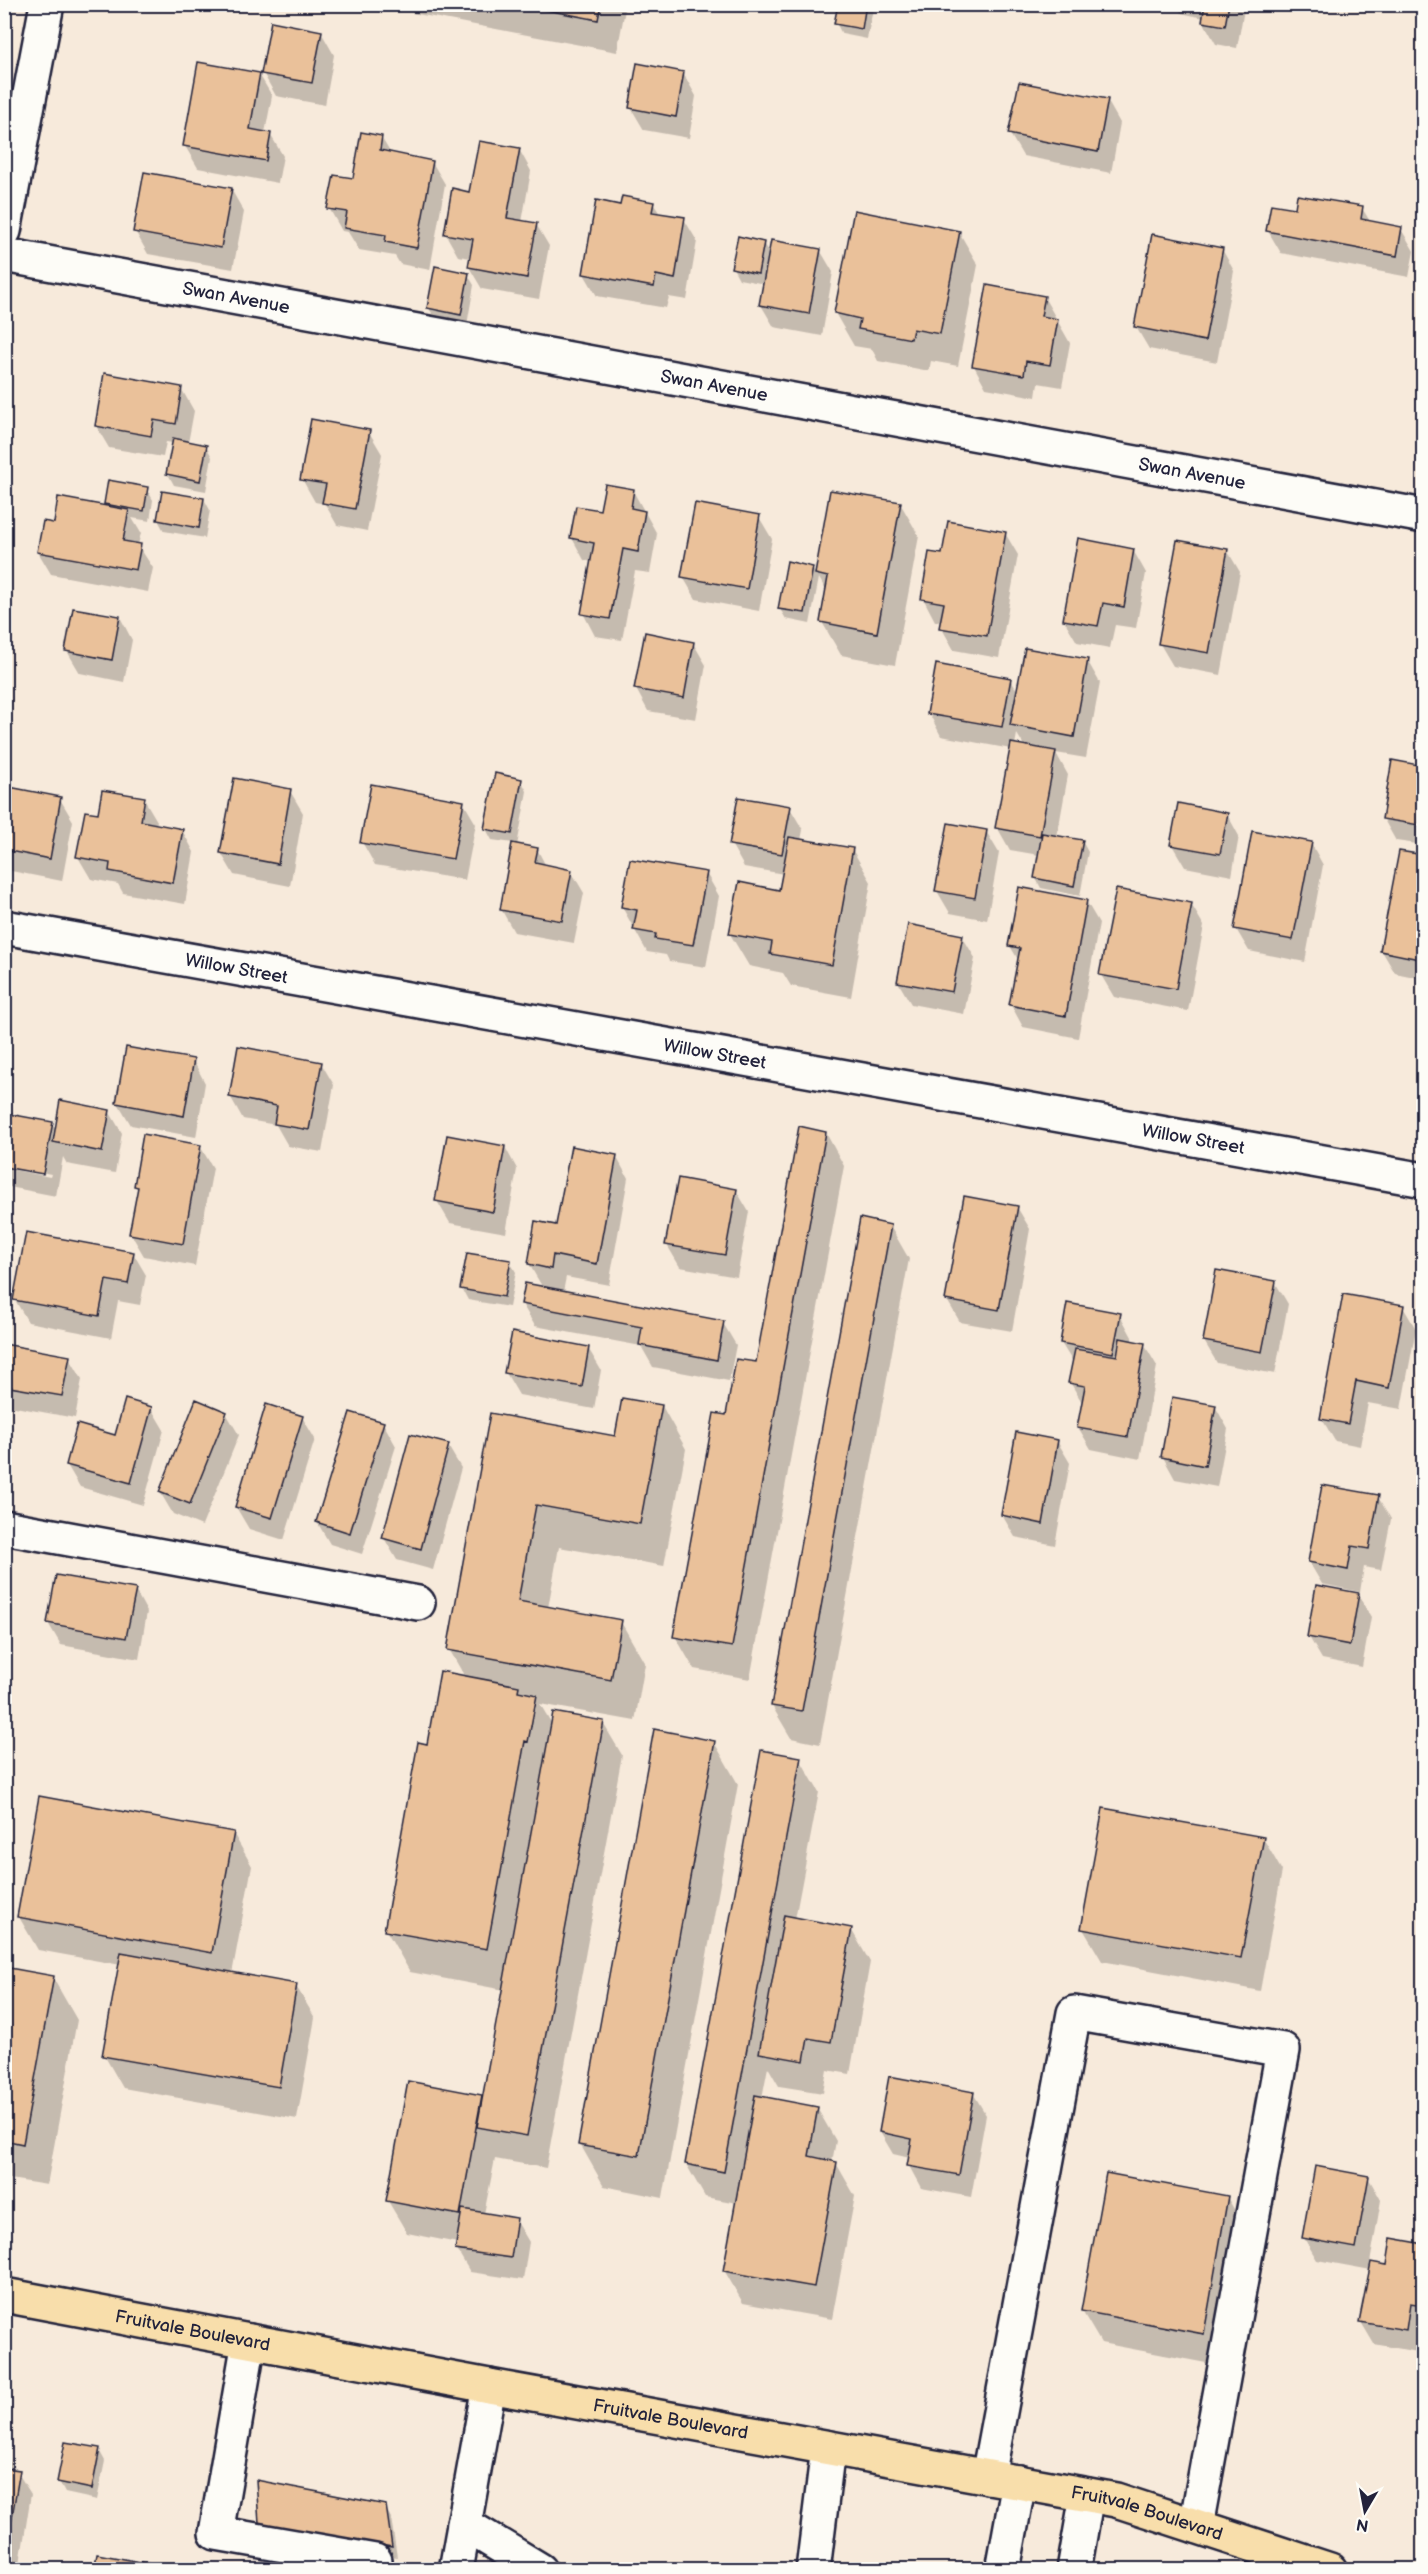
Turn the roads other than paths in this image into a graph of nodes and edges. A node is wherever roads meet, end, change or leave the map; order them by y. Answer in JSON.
{"nodes":[{"id":1,"x":47,"y":4,"type":"edge"},
{"id":2,"x":4,"y":231,"type":"edge"},
{"id":3,"x":4,"y":255,"type":"edge"},
{"id":4,"x":1424,"y":516,"type":"edge"},
{"id":5,"x":4,"y":927,"type":"edge"},
{"id":6,"x":1424,"y":1180,"type":"edge"},
{"id":7,"x":4,"y":1527,"type":"edge"},
{"id":8,"x":418,"y":1603,"type":"dead end"},
{"id":9,"x":4,"y":2295,"type":"edge"},
{"id":10,"x":249,"y":2341,"type":"junction"},
{"id":11,"x":489,"y":2386,"type":"junction"},
{"id":12,"x":828,"y":2448,"type":"junction"},
{"id":13,"x":1004,"y":2479,"type":"junction"},
{"id":14,"x":1087,"y":2495,"type":"junction"},
{"id":15,"x":464,"y":2524,"type":"junction"},
{"id":16,"x":1196,"y":2526,"type":"junction"},
{"id":17,"x":374,"y":2570,"type":"edge"},
{"id":18,"x":456,"y":2570,"type":"edge"},
{"id":19,"x":540,"y":2570,"type":"edge"},
{"id":20,"x":813,"y":2570,"type":"edge"},
{"id":21,"x":1003,"y":2570,"type":"edge"},
{"id":22,"x":1074,"y":2570,"type":"edge"},
{"id":23,"x":1330,"y":2570,"type":"edge"}],
"edges":[{"from":1,"to":2,"type":"street"},
{"from":3,"to":4,"type":"street","name":"Swan Avenue"},
{"from":5,"to":6,"type":"street","name":"Willow Street"},
{"from":7,"to":8,"type":"street"},
{"from":9,"to":10,"type":"main road","name":"Fruitvale Boulevard"},
{"from":10,"to":11,"type":"main road","name":"Fruitvale Boulevard"},
{"from":10,"to":17,"type":"street"},
{"from":11,"to":12,"type":"main road","name":"Fruitvale Boulevard"},
{"from":11,"to":15,"type":"street"},
{"from":12,"to":13,"type":"main road","name":"Fruitvale Boulevard"},
{"from":12,"to":20,"type":"street"},
{"from":13,"to":14,"type":"main road","name":"Fruitvale Boulevard"},
{"from":13,"to":16,"type":"street"},
{"from":13,"to":21,"type":"street"},
{"from":14,"to":16,"type":"main road","name":"Fruitvale Boulevard"},
{"from":14,"to":22,"type":"street"},
{"from":15,"to":18,"type":"street"},
{"from":15,"to":19,"type":"street"},
{"from":16,"to":23,"type":"main road","name":"Fruitvale Boulevard"}]}
